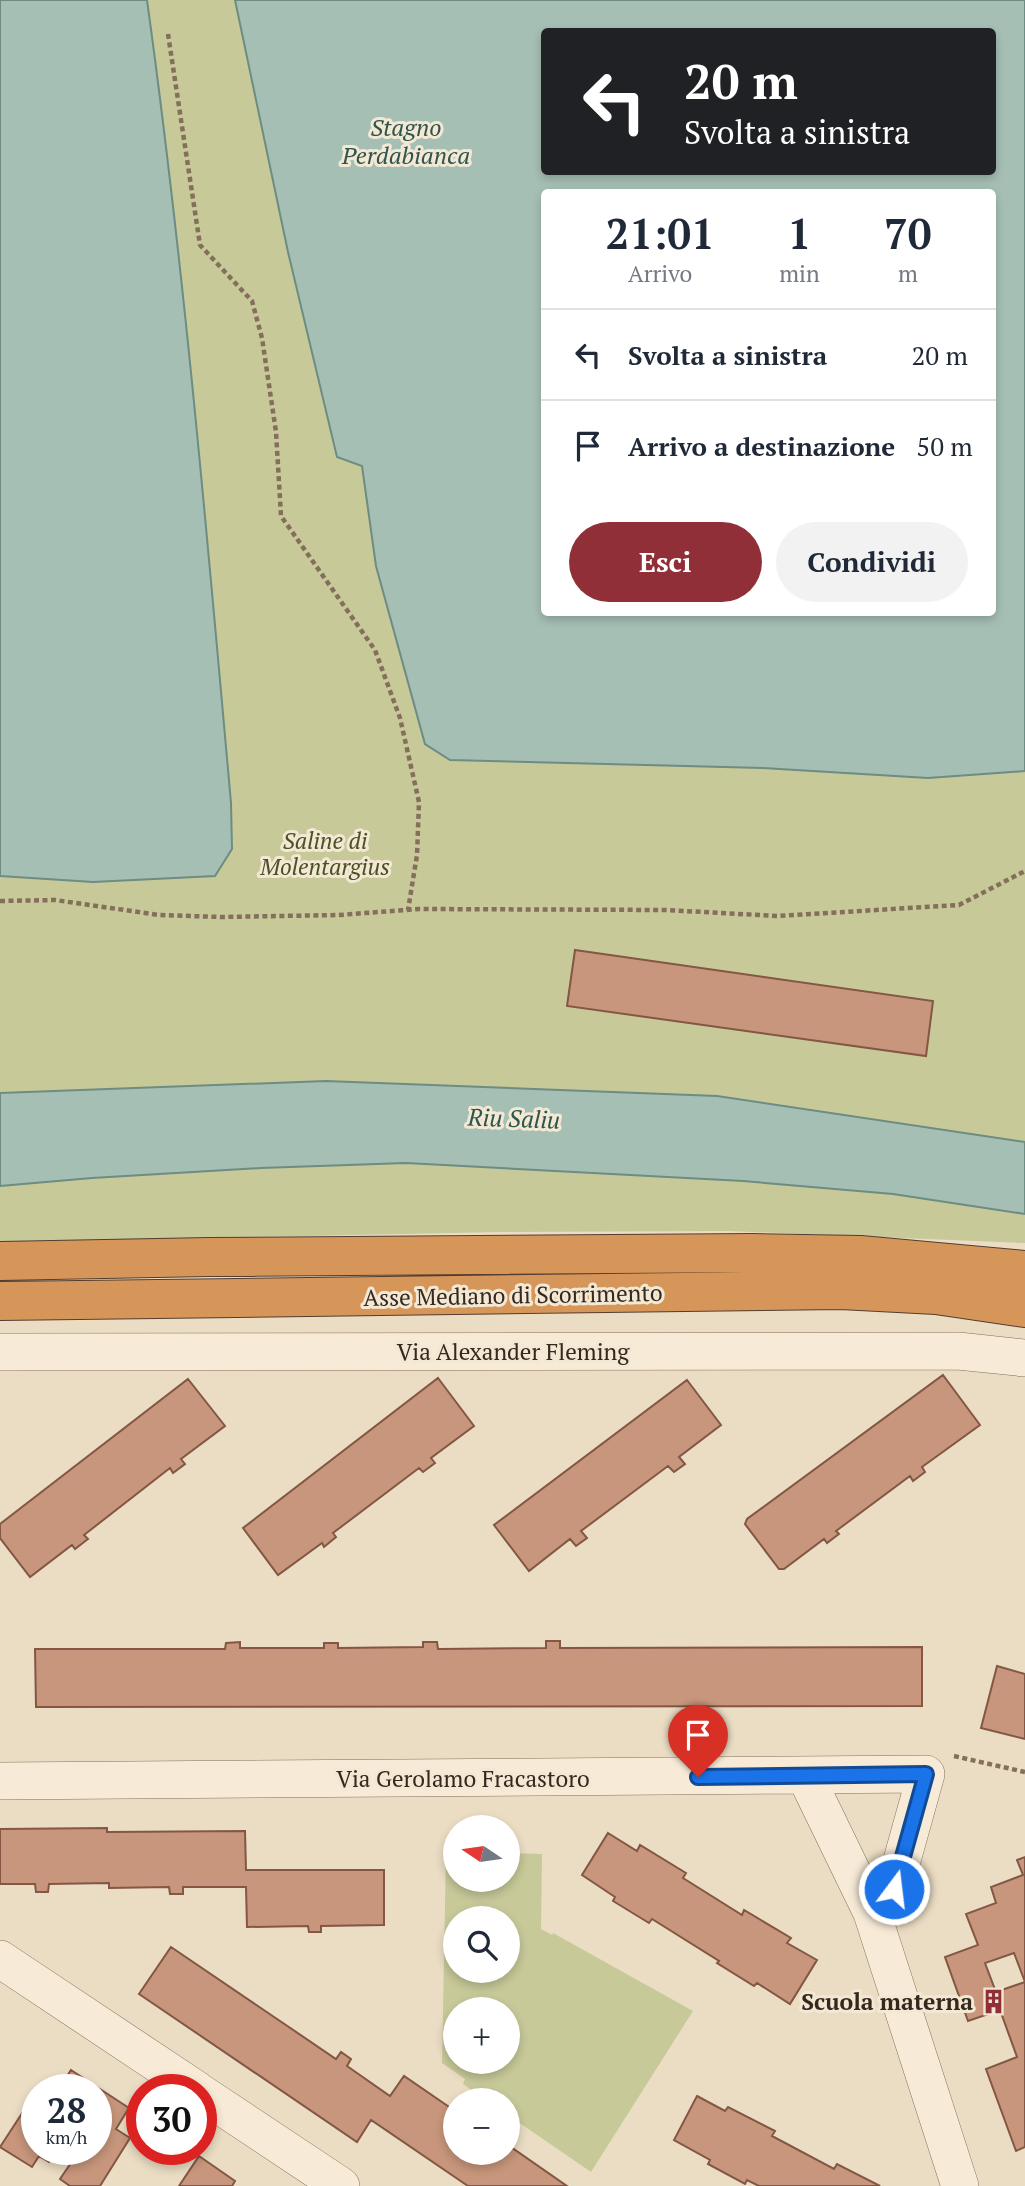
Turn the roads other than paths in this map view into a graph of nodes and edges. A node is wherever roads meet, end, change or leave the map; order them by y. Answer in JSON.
{"nodes":[{"id":1,"x":0,"y":1261,"type":"edge"},
{"id":2,"x":1025,"y":1270,"type":"edge"},
{"id":3,"x":0,"y":1301,"type":"edge"},
{"id":4,"x":1025,"y":1308,"type":"edge"},
{"id":5,"x":0,"y":1352,"type":"edge"},
{"id":6,"x":1025,"y":1358,"type":"edge"},
{"id":7,"x":806,"y":1777,"type":"junction"},
{"id":8,"x":0,"y":1781,"type":"edge"},
{"id":9,"x":872,"y":1913,"type":"junction"},
{"id":10,"x":0,"y":1958,"type":"edge"},
{"id":11,"x":173,"y":2074,"type":"edge"},
{"id":12,"x":217,"y":2104,"type":"edge"},
{"id":13,"x":341,"y":2186,"type":"edge"},
{"id":14,"x":960,"y":2186,"type":"edge"}],
"edges":[{"from":1,"to":2,"type":"highway","name":"Asse Mediano di Scorrimento"},
{"from":3,"to":4,"type":"highway","name":"Asse Mediano di Scorrimento"},
{"from":5,"to":6,"type":"street","name":"Via Alexander Fleming"},
{"from":7,"to":8,"type":"street","name":"Via Gerolamo Fracastoro"},
{"from":7,"to":9,"type":"street"},
{"from":7,"to":9,"type":"street","name":"Via Gerolamo Fracastoro"},
{"from":9,"to":14,"type":"street"},
{"from":10,"to":11,"type":"street"},
{"from":12,"to":13,"type":"street"}]}
